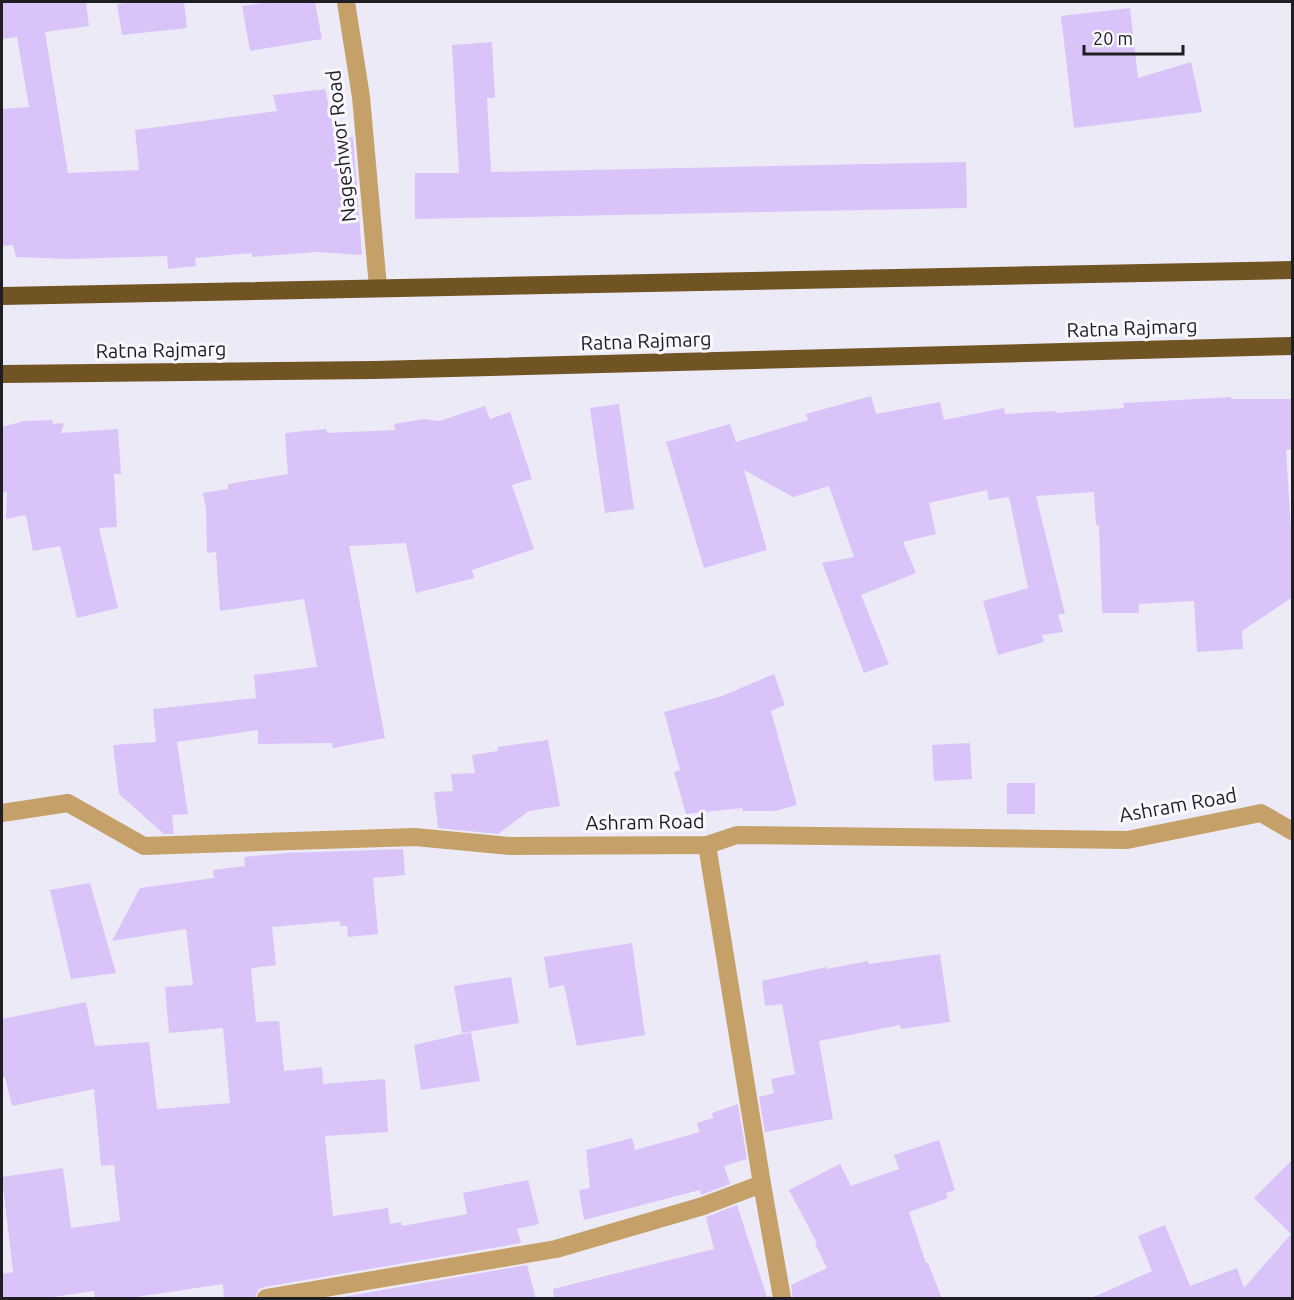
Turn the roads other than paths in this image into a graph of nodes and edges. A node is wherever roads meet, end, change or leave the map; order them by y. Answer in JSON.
{"nodes":[{"id":1,"x":346,"y":2,"type":"edge"},
{"id":2,"x":1293,"y":270,"type":"edge"},
{"id":3,"x":378,"y":287,"type":"junction"},
{"id":4,"x":2,"y":296,"type":"edge"},
{"id":5,"x":1293,"y":346,"type":"edge"},
{"id":6,"x":2,"y":374,"type":"edge"},
{"id":7,"x":2,"y":813,"type":"edge"},
{"id":8,"x":1293,"y":831,"type":"edge"},
{"id":9,"x":707,"y":845,"type":"junction"},
{"id":10,"x":762,"y":1184,"type":"junction"},
{"id":11,"x":266,"y":1299,"type":"edge"},
{"id":12,"x":782,"y":1299,"type":"edge"}],
"edges":[{"from":1,"to":3,"type":"street","name":"Nageshwor Road"},
{"from":2,"to":3,"type":"highway"},
{"from":3,"to":4,"type":"highway"},
{"from":5,"to":6,"type":"highway","name":"Ratna Rajmarg"},
{"from":7,"to":9,"type":"street","name":"Ashram Road"},
{"from":8,"to":9,"type":"street","name":"Ashram Road"},
{"from":9,"to":10,"type":"street"},
{"from":10,"to":11,"type":"street"},
{"from":10,"to":12,"type":"street"}]}
